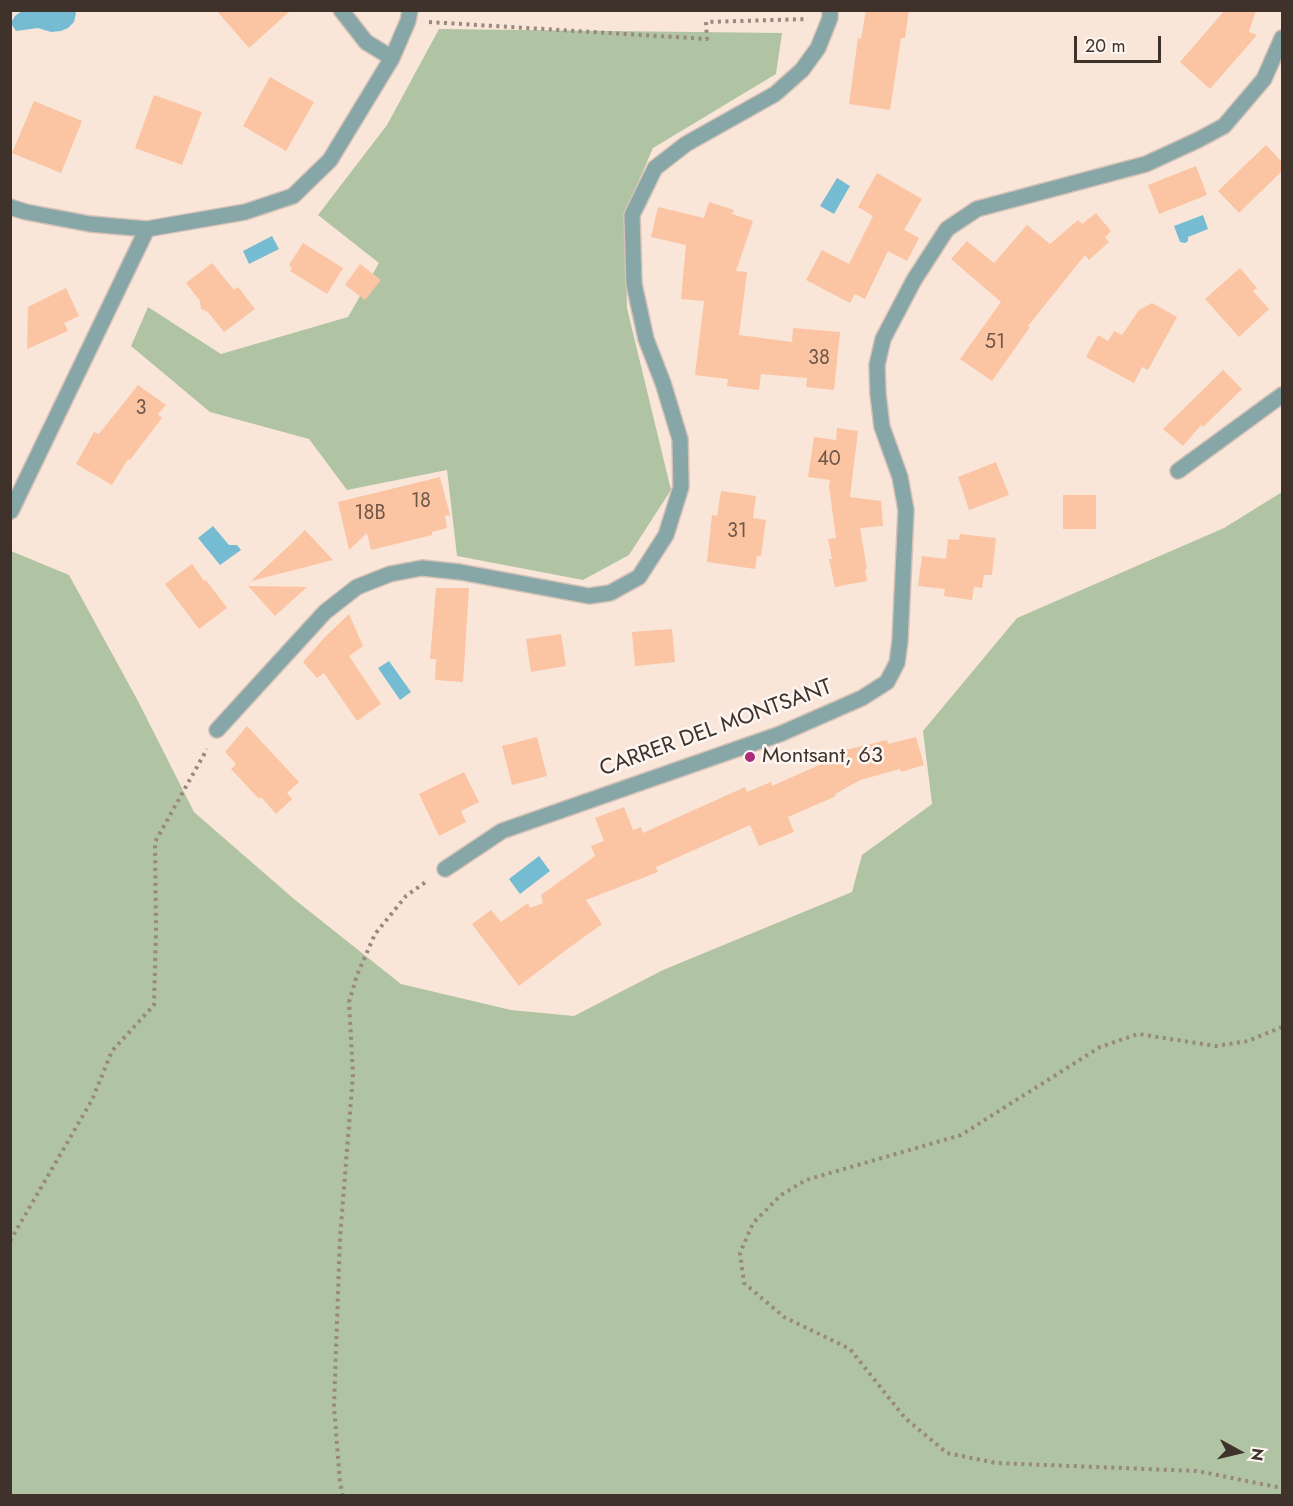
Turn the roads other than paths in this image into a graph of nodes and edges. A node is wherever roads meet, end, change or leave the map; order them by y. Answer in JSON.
{"nodes":[{"id":1,"x":341,"y":10,"type":"edge"},
{"id":2,"x":830,"y":14,"type":"edge"},
{"id":3,"x":409,"y":16,"type":"edge"},
{"id":4,"x":1282,"y":38,"type":"edge"},
{"id":5,"x":392,"y":58,"type":"junction"},
{"id":6,"x":10,"y":207,"type":"edge"},
{"id":7,"x":147,"y":229,"type":"junction"},
{"id":8,"x":1282,"y":395,"type":"edge"},
{"id":9,"x":1178,"y":471,"type":"dead end"},
{"id":10,"x":11,"y":511,"type":"edge"},
{"id":11,"x":217,"y":730,"type":"road end"},
{"id":12,"x":445,"y":869,"type":"road end"}],
"edges":[{"from":1,"to":5,"type":"street"},
{"from":2,"to":11,"type":"street"},
{"from":3,"to":5,"type":"street"},
{"from":4,"to":12,"type":"street","name":"CARRER DEL MONTSANT"},
{"from":5,"to":7,"type":"street"},
{"from":6,"to":7,"type":"street"},
{"from":7,"to":10,"type":"street"},
{"from":8,"to":9,"type":"street"}]}
